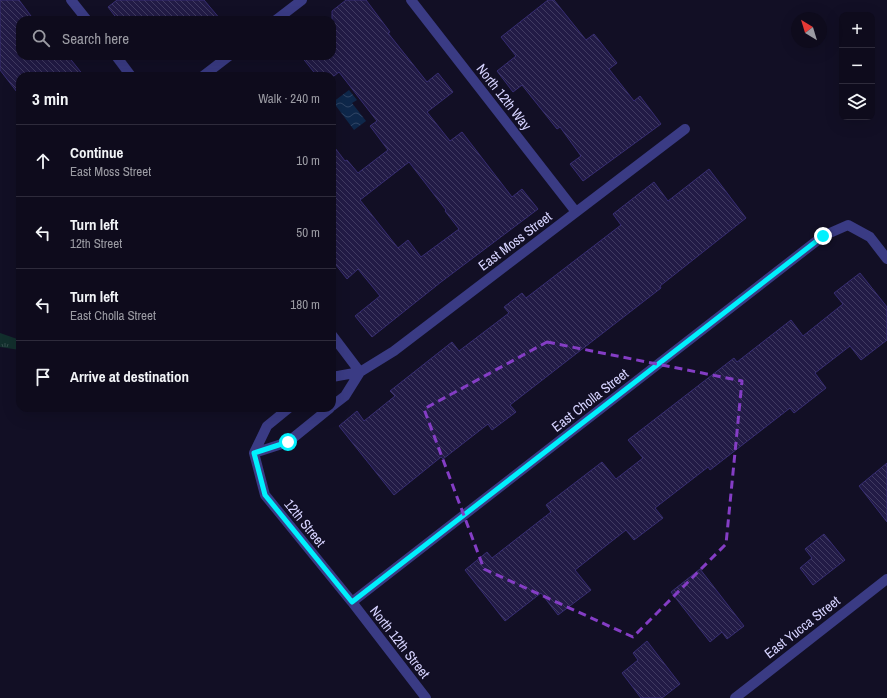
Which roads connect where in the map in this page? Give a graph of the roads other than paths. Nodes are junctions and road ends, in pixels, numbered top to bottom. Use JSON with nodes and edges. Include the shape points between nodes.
{"nodes":[{"id":1,"x":72,"y":0,"type":"edge"},
{"id":2,"x":302,"y":0,"type":"edge"},
{"id":3,"x":411,"y":0,"type":"edge"},
{"id":4,"x":84,"y":16,"type":"edge"},
{"id":5,"x":281,"y":16,"type":"edge"},
{"id":6,"x":119,"y":60,"type":"edge"},
{"id":7,"x":224,"y":60,"type":"edge"},
{"id":8,"x":128,"y":72,"type":"edge"},
{"id":9,"x":208,"y":72,"type":"edge"},
{"id":10,"x":685,"y":130,"type":"dead end"},
{"id":11,"x":576,"y":212,"type":"junction"},
{"id":12,"x":887,"y":259,"type":"edge"},
{"id":13,"x":336,"y":340,"type":"edge"},
{"id":14,"x":360,"y":372,"type":"junction"},
{"id":15,"x":336,"y":376,"type":"edge"},
{"id":16,"x":336,"y":403,"type":"edge"},
{"id":17,"x":284,"y":412,"type":"edge"},
{"id":18,"x":325,"y":412,"type":"edge"},
{"id":19,"x":254,"y":453,"type":"junction"},
{"id":20,"x":887,"y":579,"type":"edge"},
{"id":21,"x":352,"y":602,"type":"junction"},
{"id":22,"x":426,"y":698,"type":"edge"},
{"id":23,"x":735,"y":698,"type":"edge"}],
"edges":[{"from":1,"to":4,"type":"street"},
{"from":2,"to":5,"type":"street"},
{"from":3,"to":11,"type":"street","name":"North 12th Way"},
{"from":6,"to":8,"type":"street"},
{"from":7,"to":9,"type":"street"},
{"from":10,"to":11,"type":"street","name":"East Moss Street"},
{"from":11,"to":14,"type":"street","name":"East Moss Street","via":[[394,351]]},
{"from":12,"to":21,"type":"street","name":"East Cholla Street","via":[[870,237],[848,225],[823,236]]},
{"from":13,"to":14,"type":"street"},
{"from":14,"to":15,"type":"street","name":"East Moss Street"},
{"from":14,"to":16,"type":"street","name":"East Moss Street","via":[[345,396]]},
{"from":17,"to":19,"type":"street","via":[[267,426]]},
{"from":18,"to":19,"type":"street","name":"East Moss Street","via":[[288,442]]},
{"from":19,"to":21,"type":"street","name":"12th Street","via":[[265,495]]},
{"from":20,"to":23,"type":"street","name":"East Yucca Street"},
{"from":21,"to":22,"type":"street","name":"North 12th Street"}]}
